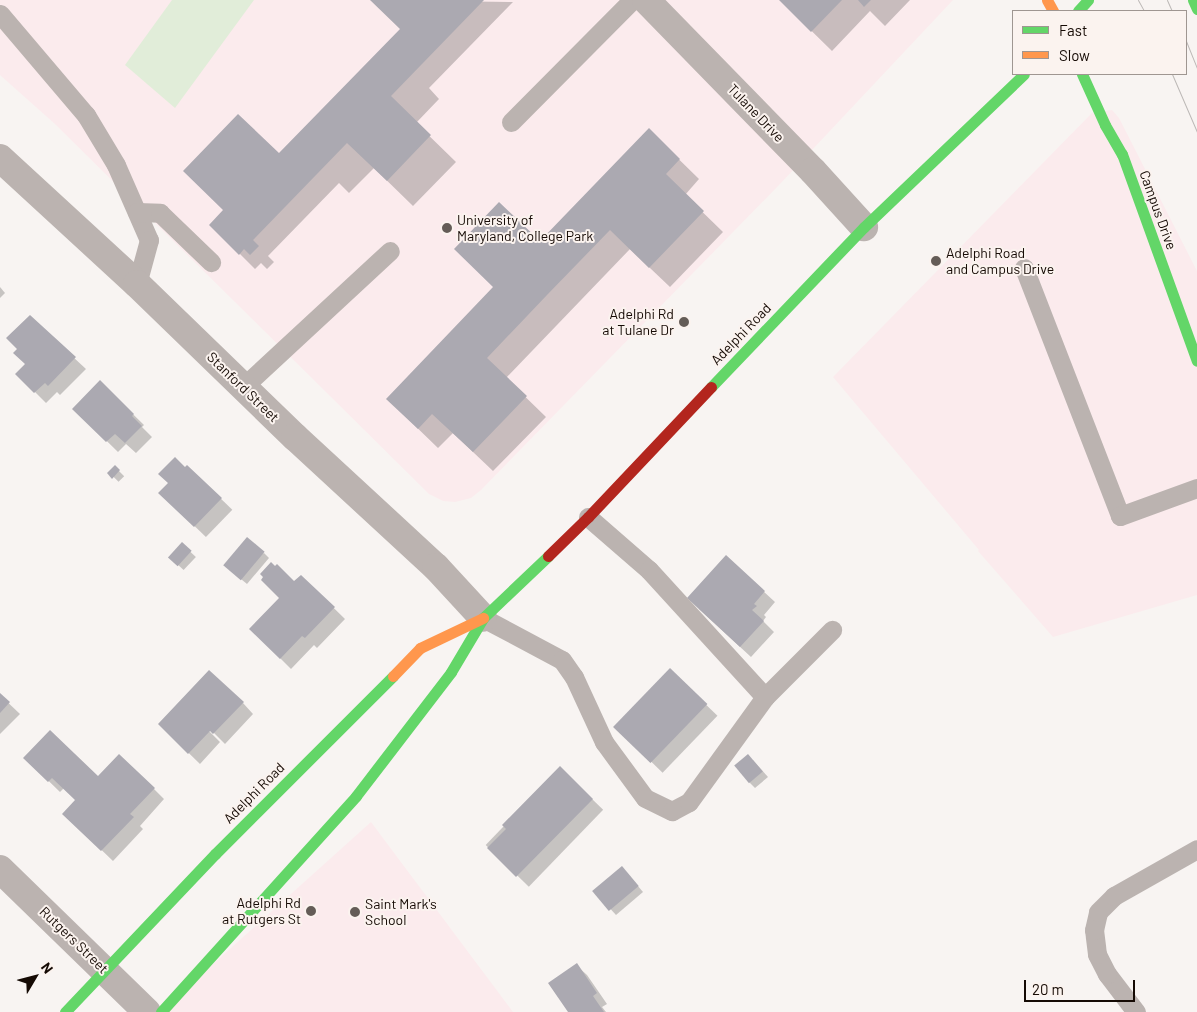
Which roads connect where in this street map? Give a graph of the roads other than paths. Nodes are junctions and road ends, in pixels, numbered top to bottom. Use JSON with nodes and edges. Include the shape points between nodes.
{"nodes":[{"id":1,"x":632,"y":0,"type":"edge"},
{"id":2,"x":646,"y":0,"type":"edge"},
{"id":3,"x":1088,"y":0,"type":"edge"},
{"id":4,"x":1193,"y":0,"type":"edge"},
{"id":5,"x":1079,"y":10,"type":"edge"},
{"id":6,"x":1197,"y":10,"type":"edge"},
{"id":7,"x":0,"y":14,"type":"edge"},
{"id":8,"x":1023,"y":75,"type":"edge"},
{"id":9,"x":1082,"y":75,"type":"edge"},
{"id":10,"x":511,"y":122,"type":"dead end"},
{"id":11,"x":0,"y":158,"type":"edge"},
{"id":12,"x":137,"y":212,"type":"junction"},
{"id":13,"x":864,"y":227,"type":"junction"},
{"id":14,"x":390,"y":251,"type":"dead end"},
{"id":15,"x":210,"y":262,"type":"dead end"},
{"id":16,"x":1024,"y":268,"type":"dead end"},
{"id":17,"x":137,"y":284,"type":"junction"},
{"id":18,"x":1197,"y":361,"type":"edge"},
{"id":19,"x":243,"y":388,"type":"junction"},
{"id":20,"x":1197,"y":488,"type":"edge"},
{"id":21,"x":588,"y":517,"type":"junction"},
{"id":22,"x":483,"y":618,"type":"junction"},
{"id":23,"x":832,"y":630,"type":"dead end"},
{"id":24,"x":764,"y":697,"type":"junction"},
{"id":25,"x":1197,"y":849,"type":"edge"},
{"id":26,"x":0,"y":869,"type":"edge"},
{"id":27,"x":105,"y":970,"type":"junction"},
{"id":28,"x":64,"y":1012,"type":"edge"},
{"id":29,"x":147,"y":1012,"type":"edge"},
{"id":30,"x":161,"y":1012,"type":"edge"},
{"id":31,"x":1136,"y":1012,"type":"edge"}],
"edges":[{"from":1,"to":10,"type":"lane"},
{"from":2,"to":13,"type":"street","name":"Tulane Drive"},
{"from":3,"to":5,"type":"main road"},
{"from":4,"to":6,"type":"main road"},
{"from":7,"to":12,"type":"lane","via":[[86,115],[116,165]]},
{"from":8,"to":13,"type":"main road","name":"Adelphi Road"},
{"from":9,"to":18,"type":"main road","name":"Campus Drive","via":[[1122,154]]},
{"from":11,"to":17,"type":"street","name":"Stanford Street"},
{"from":12,"to":15,"type":"lane","via":[[160,213]]},
{"from":12,"to":17,"type":"lane","via":[[149,240]]},
{"from":13,"to":21,"type":"main road","name":"Adelphi Road"},
{"from":14,"to":19,"type":"lane"},
{"from":16,"to":20,"type":"lane","via":[[1120,516]]},
{"from":17,"to":19,"type":"street","name":"Stanford Street"},
{"from":19,"to":22,"type":"street","name":"Stanford Street","via":[[436,567]]},
{"from":21,"to":22,"type":"main road","name":"Adelphi Road"},
{"from":21,"to":24,"type":"lane","via":[[649,570]]},
{"from":22,"to":24,"type":"lane","via":[[562,660],[604,742],[645,798],[672,811],[689,802]]},
{"from":22,"to":27,"type":"main road","name":"Adelphi Road","via":[[420,648],[214,854]]},
{"from":22,"to":30,"type":"main road","name":"Adelphi Road","via":[[451,672],[356,796]]},
{"from":23,"to":24,"type":"lane"},
{"from":25,"to":31,"type":"lane","via":[[1114,896],[1098,912],[1094,930],[1097,954],[1107,974]]},
{"from":26,"to":27,"type":"street","name":"Rutgers Street"},
{"from":27,"to":28,"type":"main road","name":"Adelphi Road"},
{"from":27,"to":29,"type":"street","name":"Rutgers Street"}]}
